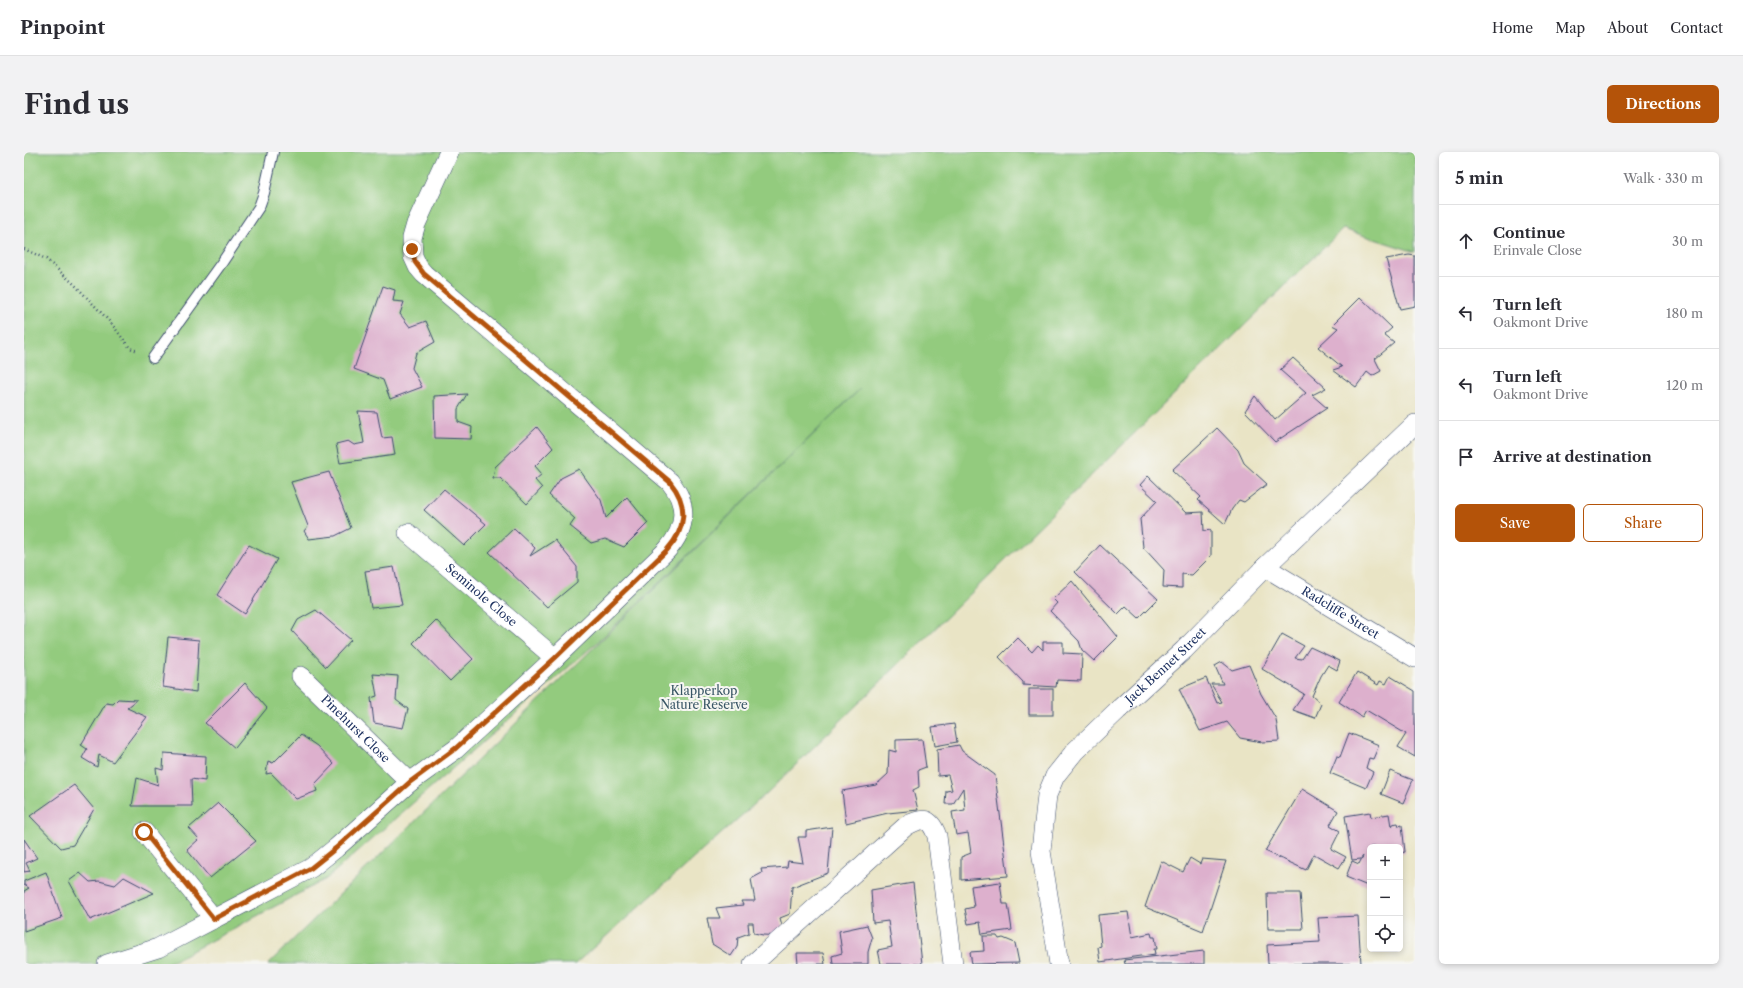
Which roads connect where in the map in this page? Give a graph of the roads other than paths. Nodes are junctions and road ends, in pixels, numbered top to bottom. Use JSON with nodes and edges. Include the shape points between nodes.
{"nodes":[{"id":1,"x":273,"y":152,"type":"edge"},
{"id":2,"x":449,"y":152,"type":"edge"},
{"id":3,"x":153,"y":358,"type":"road end"},
{"id":4,"x":1415,"y":424,"type":"edge"},
{"id":5,"x":408,"y":533,"type":"dead end"},
{"id":6,"x":1265,"y":567,"type":"junction"},
{"id":7,"x":555,"y":658,"type":"junction"},
{"id":8,"x":1415,"y":658,"type":"edge"},
{"id":9,"x":301,"y":676,"type":"dead end"},
{"id":10,"x":410,"y":782,"type":"junction"},
{"id":11,"x":144,"y":832,"type":"dead end"},
{"id":12,"x":214,"y":919,"type":"junction"},
{"id":13,"x":107,"y":964,"type":"edge"},
{"id":14,"x":753,"y":964,"type":"edge"},
{"id":15,"x":953,"y":964,"type":"edge"},
{"id":16,"x":1059,"y":964,"type":"edge"}],
"edges":[{"from":1,"to":3,"type":"lane","via":[[259,207]]},
{"from":2,"to":7,"type":"street","via":[[413,232],[412,249],[418,267],[670,482],[680,498],[682,526],[670,546]]},
{"from":4,"to":6,"type":"street","name":"Jack Bennet Street"},
{"from":5,"to":7,"type":"street","name":"Seminole Close"},
{"from":6,"to":8,"type":"street","name":"Radcliffe Street"},
{"from":6,"to":16,"type":"street","name":"Jack Bennet Street","via":[[1184,650],[1075,751],[1055,776],[1047,795],[1042,851]]},
{"from":7,"to":10,"type":"street","via":[[456,748]]},
{"from":9,"to":10,"type":"street","name":"Pinehurst Close"},
{"from":10,"to":12,"type":"street","via":[[311,868]]},
{"from":11,"to":12,"type":"street"},
{"from":12,"to":13,"type":"street","via":[[158,948]]},
{"from":14,"to":15,"type":"street","via":[[906,826],[921,819],[933,824],[937,836]]}]}
